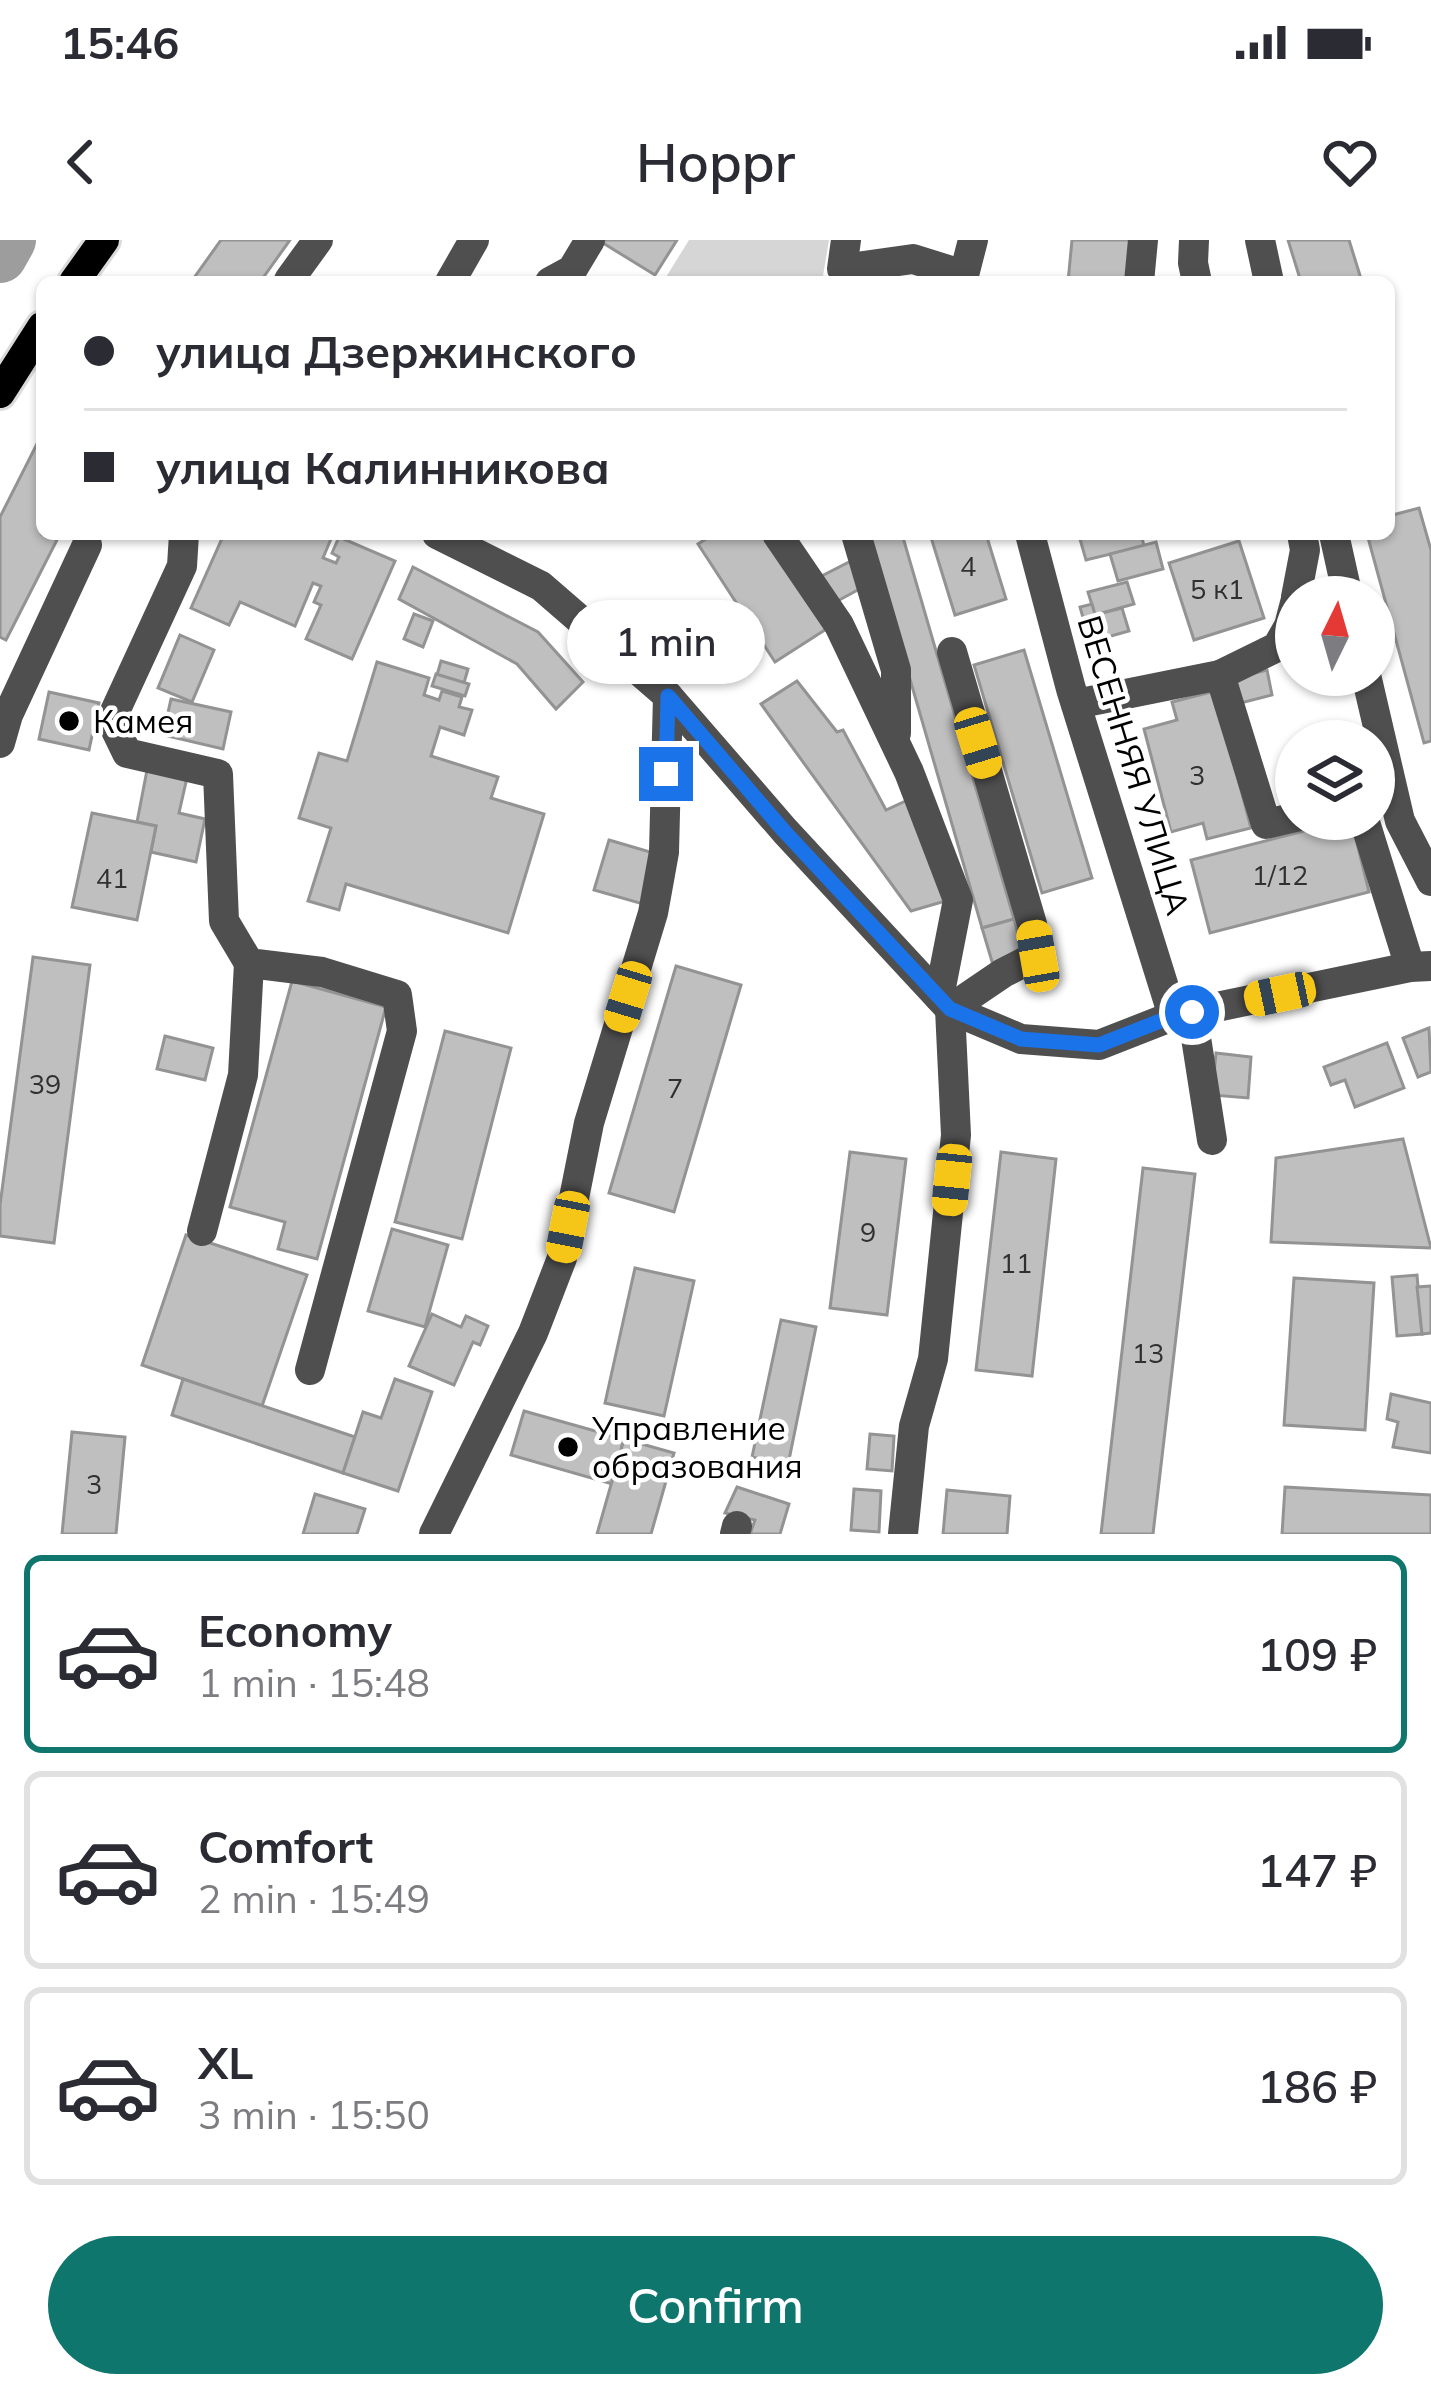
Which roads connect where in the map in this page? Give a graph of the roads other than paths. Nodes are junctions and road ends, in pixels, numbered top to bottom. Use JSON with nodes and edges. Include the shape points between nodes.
{"nodes":[{"id":1,"x":104,"y":240,"type":"edge"},
{"id":2,"x":318,"y":240,"type":"edge"},
{"id":3,"x":474,"y":240,"type":"edge"},
{"id":4,"x":590,"y":240,"type":"edge"},
{"id":5,"x":973,"y":240,"type":"edge"},
{"id":6,"x":1143,"y":240,"type":"edge"},
{"id":7,"x":1194,"y":240,"type":"edge"},
{"id":8,"x":1260,"y":240,"type":"edge"},
{"id":9,"x":842,"y":264,"type":"edge"},
{"id":10,"x":78,"y":276,"type":"edge"},
{"id":11,"x":292,"y":276,"type":"edge"},
{"id":12,"x":454,"y":276,"type":"edge"},
{"id":13,"x":570,"y":276,"type":"edge"},
{"id":14,"x":956,"y":276,"type":"edge"},
{"id":15,"x":965,"y":276,"type":"edge"},
{"id":16,"x":1140,"y":276,"type":"edge"},
{"id":17,"x":1195,"y":276,"type":"edge"},
{"id":18,"x":1268,"y":276,"type":"edge"},
{"id":19,"x":36,"y":336,"type":"edge"},
{"id":20,"x":0,"y":393,"type":"edge"},
{"id":21,"x":184,"y":540,"type":"edge"},
{"id":22,"x":449,"y":540,"type":"edge"},
{"id":23,"x":781,"y":540,"type":"edge"},
{"id":24,"x":858,"y":540,"type":"edge"},
{"id":25,"x":1032,"y":540,"type":"edge"},
{"id":26,"x":1303,"y":540,"type":"edge"},
{"id":27,"x":1335,"y":540,"type":"edge"},
{"id":28,"x":87,"y":545,"type":"dead end"},
{"id":29,"x":1300,"y":576,"type":"edge"},
{"id":30,"x":1343,"y":576,"type":"edge"},
{"id":31,"x":1275,"y":648,"type":"edge"},
{"id":32,"x":952,"y":652,"type":"dead end"},
{"id":33,"x":1220,"y":675,"type":"junction"},
{"id":34,"x":668,"y":696,"type":"junction"},
{"id":35,"x":1371,"y":696,"type":"edge"},
{"id":36,"x":1076,"y":704,"type":"junction"},
{"id":37,"x":0,"y":742,"type":"edge"},
{"id":38,"x":896,"y":745,"type":"junction"},
{"id":39,"x":1275,"y":822,"type":"edge"},
{"id":40,"x":1372,"y":840,"type":"edge"},
{"id":41,"x":1431,"y":881,"type":"edge"},
{"id":42,"x":248,"y":963,"type":"junction"},
{"id":43,"x":1421,"y":967,"type":"edge"},
{"id":44,"x":944,"y":1003,"type":"junction"},
{"id":45,"x":1183,"y":1014,"type":"junction"},
{"id":46,"x":1212,"y":1140,"type":"dead end"},
{"id":47,"x":202,"y":1231,"type":"dead end"},
{"id":48,"x":310,"y":1370,"type":"dead end"},
{"id":49,"x":434,"y":1534,"type":"edge"},
{"id":50,"x":903,"y":1534,"type":"edge"}],
"edges":[{"from":1,"to":10,"type":"main road"},
{"from":2,"to":11,"type":"street"},
{"from":3,"to":12,"type":"street"},
{"from":4,"to":13,"type":"street"},
{"from":5,"to":15,"type":"street"},
{"from":6,"to":16,"type":"street"},
{"from":7,"to":17,"type":"street"},
{"from":8,"to":18,"type":"street"},
{"from":9,"to":14,"type":"street","via":[[913,259]]},
{"from":19,"to":20,"type":"main road"},
{"from":21,"to":42,"type":"street","via":[[182,566],[111,720],[127,752],[218,774],[224,921]]},
{"from":22,"to":34,"type":"street","via":[[541,586]]},
{"from":23,"to":38,"type":"street","via":[[839,625]]},
{"from":24,"to":38,"type":"street","via":[[896,670]]},
{"from":25,"to":36,"type":"street","name":"ВЕСЕННЯЯ УЛИЦА"},
{"from":26,"to":29,"type":"street"},
{"from":27,"to":30,"type":"street"},
{"from":28,"to":37,"type":"street"},
{"from":31,"to":33,"type":"street"},
{"from":32,"to":44,"type":"street","via":[[1038,956]]},
{"from":33,"to":36,"type":"street"},
{"from":33,"to":39,"type":"street","via":[[1266,824]]},
{"from":34,"to":44,"type":"street"},
{"from":34,"to":49,"type":"street","via":[[664,852],[653,913],[589,1123],[562,1258]]},
{"from":35,"to":41,"type":"street","via":[[1400,821]]},
{"from":36,"to":45,"type":"street","name":"ВЕСЕННЯЯ УЛИЦА"},
{"from":38,"to":44,"type":"street","via":[[958,900]]},
{"from":40,"to":43,"type":"street"},
{"from":42,"to":47,"type":"street","via":[[242,1075]]},
{"from":42,"to":48,"type":"street","via":[[322,972],[398,995],[402,1030]]},
{"from":43,"to":45,"type":"street"},
{"from":44,"to":45,"type":"street","via":[[1021,1039],[1099,1045]]},
{"from":44,"to":50,"type":"street","via":[[956,1135],[933,1359],[914,1426]]},
{"from":45,"to":46,"type":"street","name":"ВЕСЕННЯЯ УЛИЦА"}]}
